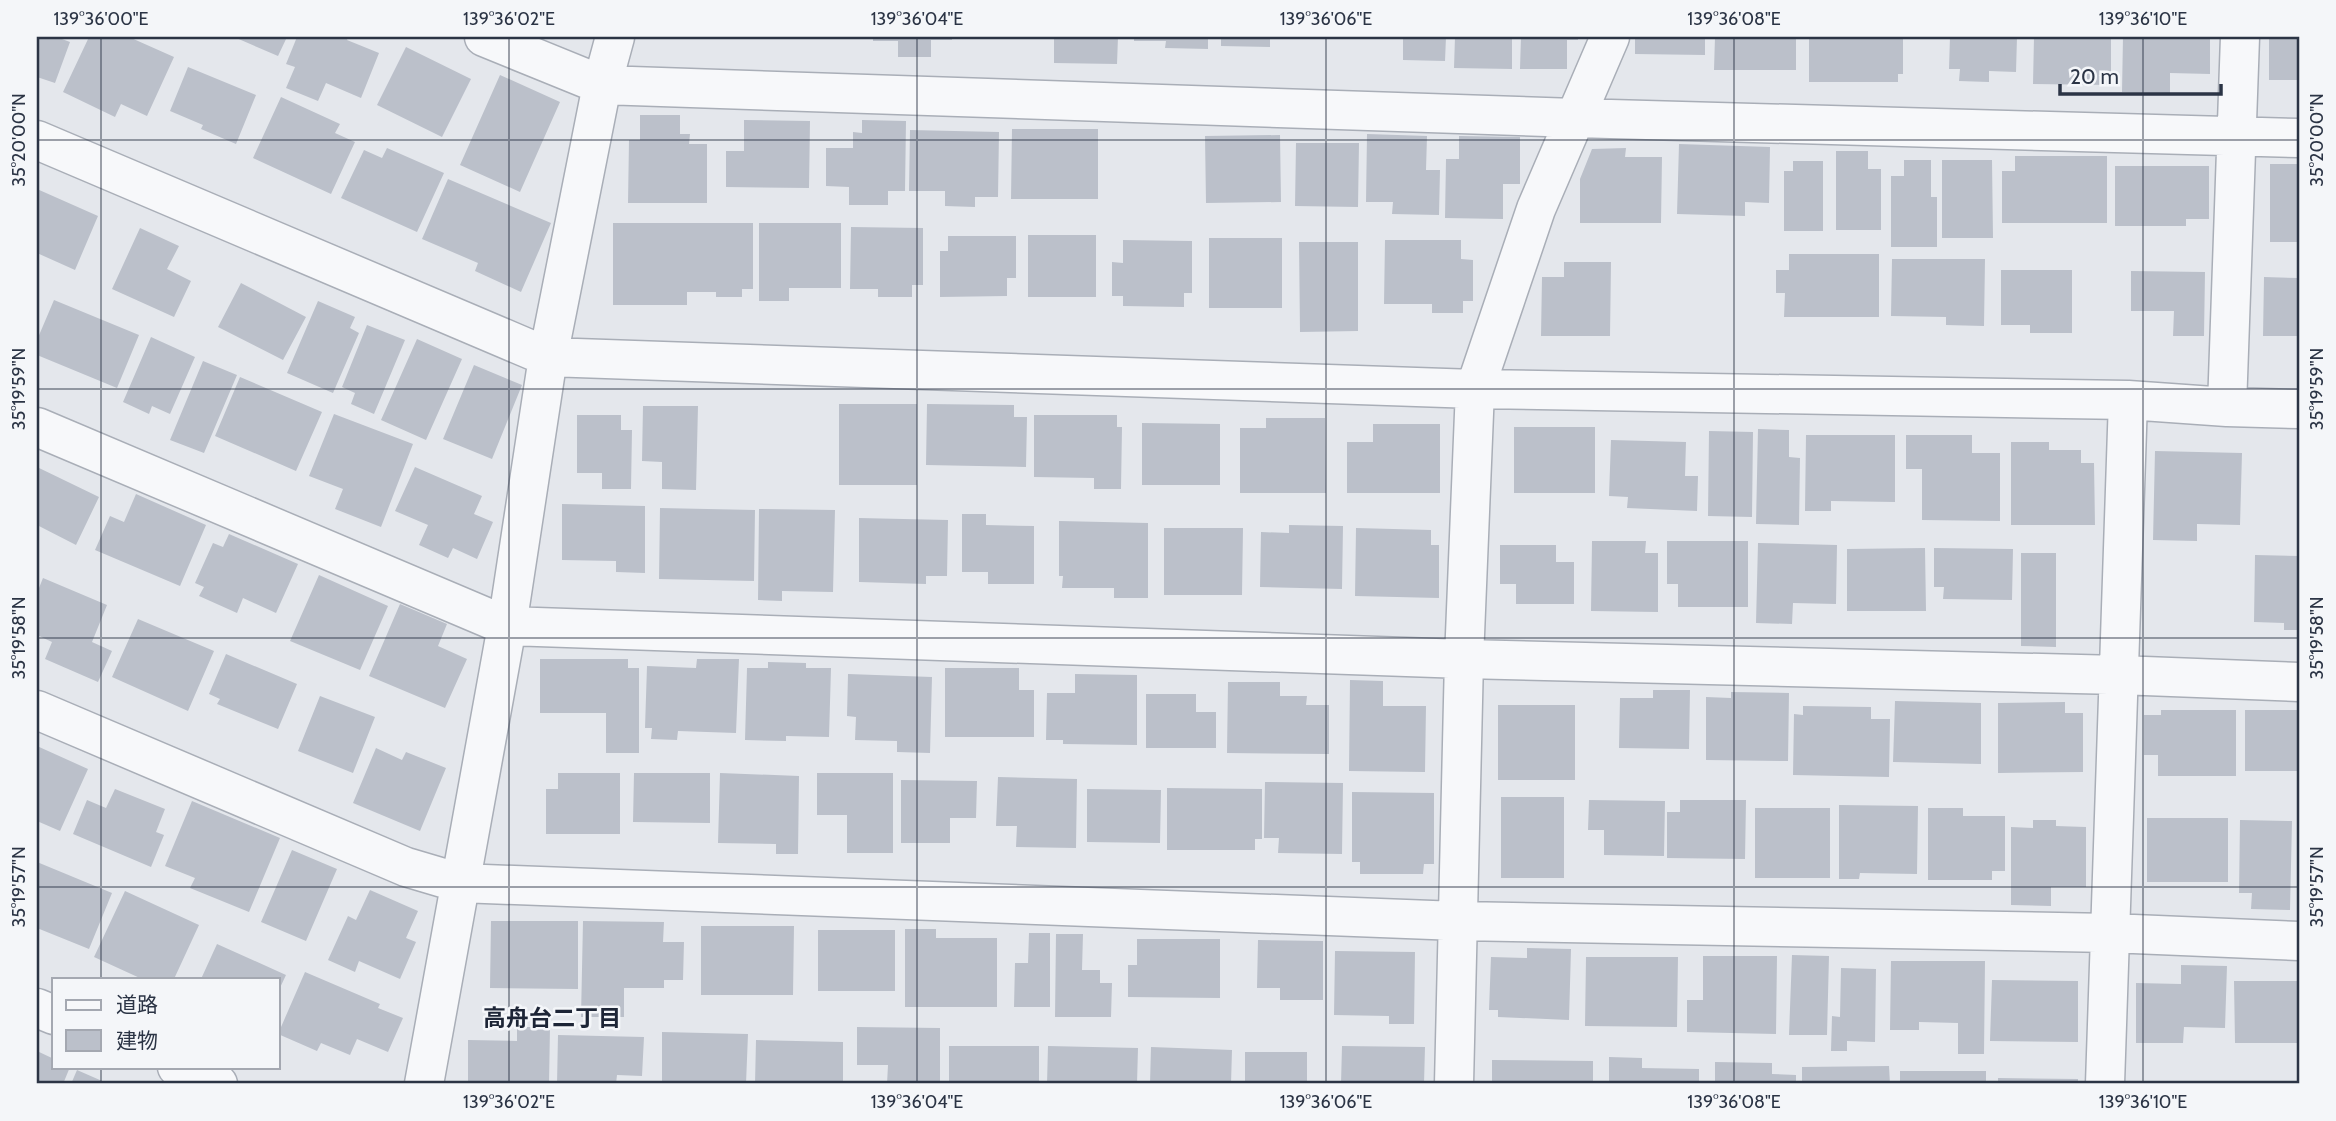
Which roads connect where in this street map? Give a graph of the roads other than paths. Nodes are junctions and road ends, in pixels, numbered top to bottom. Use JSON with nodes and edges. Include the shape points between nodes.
{"nodes":[{"id":1,"x":484,"y":37,"type":"edge"},
{"id":2,"x":615,"y":37,"type":"edge"},
{"id":3,"x":1610,"y":37,"type":"edge"},
{"id":4,"x":2240,"y":37,"type":"edge"},
{"id":5,"x":602,"y":85,"type":"junction"},
{"id":6,"x":1576,"y":118,"type":"junction"},
{"id":7,"x":2237,"y":135,"type":"junction"},
{"id":8,"x":2299,"y":138,"type":"edge"},
{"id":9,"x":37,"y":140,"type":"edge"},
{"id":10,"x":548,"y":357,"type":"junction"},
{"id":11,"x":1475,"y":388,"type":"junction"},
{"id":12,"x":2128,"y":400,"type":"junction"},
{"id":13,"x":2227,"y":407,"type":"junction"},
{"id":14,"x":2299,"y":409,"type":"edge"},
{"id":15,"x":37,"y":427,"type":"edge"},
{"id":16,"x":507,"y":626,"type":"junction"},
{"id":17,"x":1464,"y":659,"type":"junction"},
{"id":18,"x":2119,"y":675,"type":"junction"},
{"id":19,"x":2299,"y":682,"type":"edge"},
{"id":20,"x":37,"y":710,"type":"edge"},
{"id":21,"x":460,"y":883,"type":"junction"},
{"id":22,"x":1458,"y":920,"type":"junction"},
{"id":23,"x":2110,"y":933,"type":"junction"},
{"id":24,"x":2299,"y":942,"type":"edge"},
{"id":25,"x":179,"y":1068,"type":"edge"},
{"id":26,"x":218,"y":1084,"type":"edge"},
{"id":27,"x":424,"y":1084,"type":"edge"},
{"id":28,"x":1454,"y":1084,"type":"edge"},
{"id":29,"x":2105,"y":1084,"type":"edge"}],
"edges":[{"from":1,"to":5,"type":"street"},
{"from":2,"to":5,"type":"street"},
{"from":3,"to":6,"type":"street"},
{"from":4,"to":7,"type":"street"},
{"from":5,"to":6,"type":"street"},
{"from":5,"to":10,"type":"street"},
{"from":6,"to":7,"type":"street"},
{"from":6,"to":11,"type":"street","via":[[1536,209]]},
{"from":7,"to":8,"type":"street"},
{"from":7,"to":13,"type":"street"},
{"from":9,"to":10,"type":"street"},
{"from":10,"to":11,"type":"street"},
{"from":10,"to":16,"type":"street"},
{"from":11,"to":12,"type":"street"},
{"from":11,"to":17,"type":"street"},
{"from":12,"to":13,"type":"street"},
{"from":12,"to":18,"type":"street"},
{"from":13,"to":14,"type":"street"},
{"from":15,"to":16,"type":"street"},
{"from":16,"to":17,"type":"street"},
{"from":16,"to":21,"type":"street"},
{"from":17,"to":18,"type":"street"},
{"from":17,"to":22,"type":"street"},
{"from":18,"to":19,"type":"street"},
{"from":18,"to":23,"type":"street"},
{"from":20,"to":21,"type":"street","via":[[406,867]]},
{"from":21,"to":22,"type":"street"},
{"from":21,"to":27,"type":"street"},
{"from":22,"to":23,"type":"street"},
{"from":22,"to":28,"type":"street"},
{"from":23,"to":24,"type":"street"},
{"from":23,"to":29,"type":"street"},
{"from":25,"to":26,"type":"street"}]}
